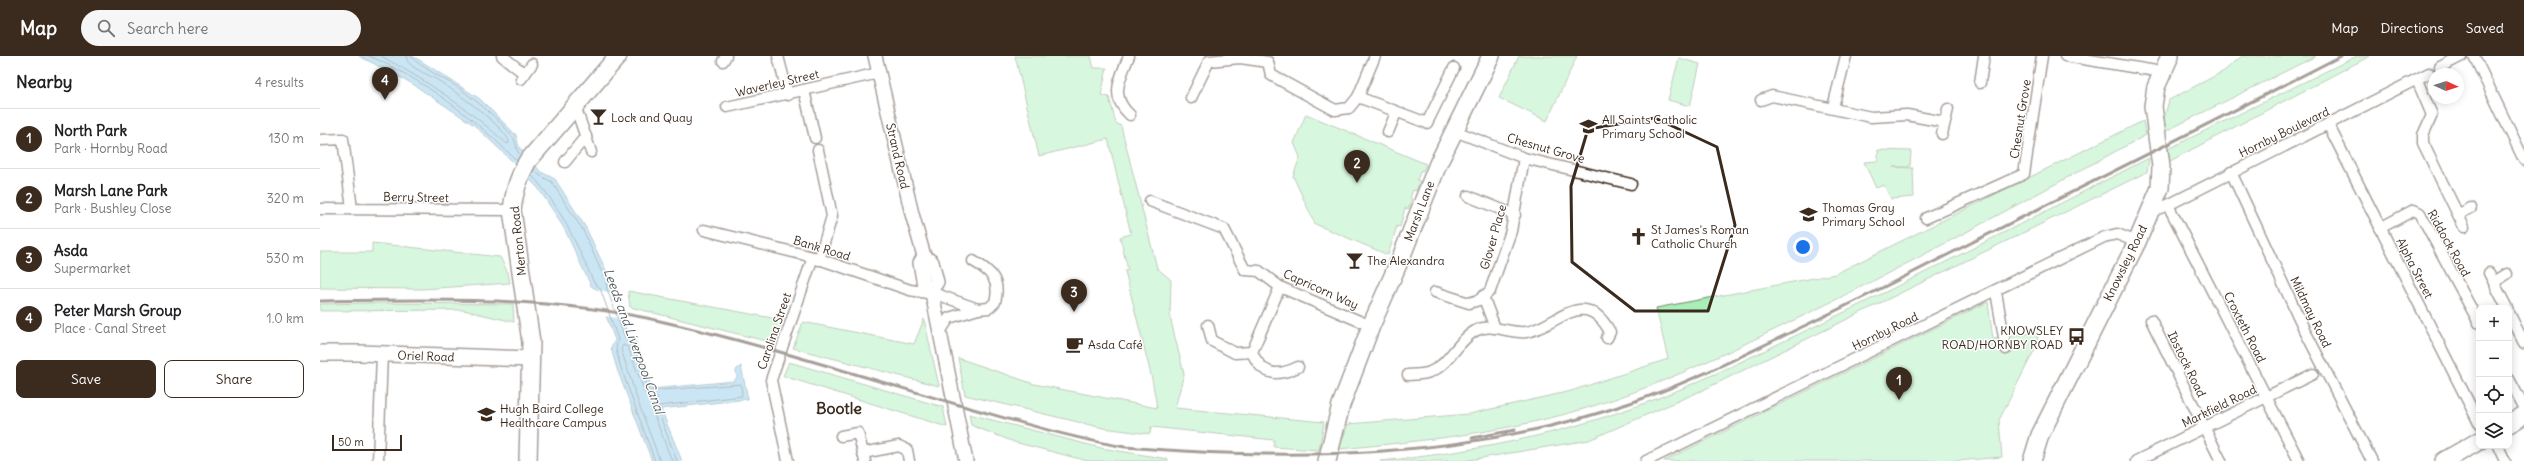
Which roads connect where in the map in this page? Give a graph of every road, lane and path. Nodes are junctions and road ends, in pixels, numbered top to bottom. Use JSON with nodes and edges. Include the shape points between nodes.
{"nodes":[{"id":1,"x":502,"y":56,"type":"edge"},
{"id":2,"x":618,"y":56,"type":"edge"},
{"id":3,"x":778,"y":56,"type":"edge"},
{"id":4,"x":874,"y":56,"type":"edge"},
{"id":5,"x":1129,"y":56,"type":"edge"},
{"id":6,"x":1375,"y":56,"type":"edge"},
{"id":7,"x":1491,"y":56,"type":"edge"},
{"id":8,"x":1846,"y":56,"type":"edge"},
{"id":9,"x":1984,"y":56,"type":"edge"},
{"id":10,"x":2042,"y":56,"type":"edge"},
{"id":11,"x":2065,"y":56,"type":"edge"},
{"id":12,"x":2170,"y":56,"type":"edge"},
{"id":13,"x":2462,"y":56,"type":"edge"},
{"id":14,"x":2474,"y":56,"type":"edge"},
{"id":15,"x":1268,"y":59,"type":"edge"},
{"id":16,"x":532,"y":64,"type":"dead end"},
{"id":17,"x":2440,"y":67,"type":"dead end"},
{"id":18,"x":1454,"y":68,"type":"dead end"},
{"id":19,"x":2162,"y":72,"type":"junction"},
{"id":20,"x":879,"y":73,"type":"junction"},
{"id":21,"x":2428,"y":74,"type":"edge"},
{"id":22,"x":2417,"y":80,"type":"junction"},
{"id":23,"x":1980,"y":83,"type":"dead end"},
{"id":24,"x":804,"y":90,"type":"junction"},
{"id":25,"x":788,"y":95,"type":"junction"},
{"id":26,"x":1358,"y":97,"type":"junction"},
{"id":27,"x":1191,"y":98,"type":"dead end"},
{"id":28,"x":1761,"y":100,"type":"dead end"},
{"id":29,"x":728,"y":107,"type":"dead end"},
{"id":30,"x":1832,"y":107,"type":"junction"},
{"id":31,"x":1948,"y":109,"type":"dead end"},
{"id":32,"x":571,"y":111,"type":"junction"},
{"id":33,"x":1396,"y":112,"type":"junction"},
{"id":34,"x":1130,"y":115,"type":"dead end"},
{"id":35,"x":1944,"y":122,"type":"junction"},
{"id":36,"x":2328,"y":124,"type":"junction"},
{"id":37,"x":1456,"y":131,"type":"junction"},
{"id":38,"x":1388,"y":132,"type":"dead end"},
{"id":39,"x":1942,"y":134,"type":"dead end"},
{"id":40,"x":586,"y":136,"type":"junction"},
{"id":41,"x":814,"y":138,"type":"dead end"},
{"id":42,"x":320,"y":140,"type":"edge"},
{"id":43,"x":818,"y":150,"type":"dead end"},
{"id":44,"x":591,"y":152,"type":"dead end"},
{"id":45,"x":1524,"y":158,"type":"junction"},
{"id":46,"x":2524,"y":160,"type":"edge"},
{"id":47,"x":565,"y":162,"type":"dead end"},
{"id":48,"x":2231,"y":172,"type":"junction"},
{"id":49,"x":1632,"y":184,"type":"dead end"},
{"id":50,"x":1468,"y":196,"type":"dead end"},
{"id":51,"x":1150,"y":201,"type":"dead end"},
{"id":52,"x":513,"y":202,"type":"junction"},
{"id":53,"x":2168,"y":205,"type":"junction"},
{"id":54,"x":2471,"y":208,"type":"dead end"},
{"id":55,"x":320,"y":209,"type":"edge"},
{"id":56,"x":352,"y":209,"type":"junction"},
{"id":57,"x":2150,"y":212,"type":"junction"},
{"id":58,"x":2459,"y":214,"type":"junction"},
{"id":59,"x":1514,"y":215,"type":"junction"},
{"id":60,"x":1926,"y":218,"type":"dead end"},
{"id":61,"x":2464,"y":226,"type":"dead end"},
{"id":62,"x":2380,"y":228,"type":"junction"},
{"id":63,"x":704,"y":230,"type":"dead end"},
{"id":64,"x":2137,"y":242,"type":"junction"},
{"id":65,"x":816,"y":258,"type":"junction"},
{"id":66,"x":973,"y":261,"type":"dead end"},
{"id":67,"x":2489,"y":273,"type":"dead end"},
{"id":68,"x":2507,"y":274,"type":"dead end"},
{"id":69,"x":2494,"y":282,"type":"junction"},
{"id":70,"x":1280,"y":287,"type":"junction"},
{"id":71,"x":932,"y":292,"type":"junction"},
{"id":72,"x":1435,"y":292,"type":"dead end"},
{"id":73,"x":1996,"y":292,"type":"junction"},
{"id":74,"x":1483,"y":296,"type":"junction"},
{"id":75,"x":2506,"y":305,"type":"edge"},
{"id":76,"x":978,"y":309,"type":"junction"},
{"id":77,"x":2476,"y":317,"type":"edge"},
{"id":78,"x":2512,"y":319,"type":"edge"},
{"id":79,"x":2151,"y":320,"type":"dead end"},
{"id":80,"x":1208,"y":326,"type":"dead end"},
{"id":81,"x":1371,"y":326,"type":"junction"},
{"id":82,"x":1495,"y":328,"type":"junction"},
{"id":83,"x":940,"y":332,"type":"junction"},
{"id":84,"x":1607,"y":338,"type":"dead end"},
{"id":85,"x":2524,"y":343,"type":"edge"},
{"id":86,"x":2006,"y":349,"type":"dead end"},
{"id":87,"x":1252,"y":352,"type":"junction"},
{"id":88,"x":320,"y":353,"type":"edge"},
{"id":89,"x":382,"y":354,"type":"junction"},
{"id":90,"x":531,"y":359,"type":"junction"},
{"id":91,"x":1298,"y":368,"type":"dead end"},
{"id":92,"x":2313,"y":374,"type":"dead end"},
{"id":93,"x":1408,"y":375,"type":"dead end"},
{"id":94,"x":2512,"y":385,"type":"edge"},
{"id":95,"x":2266,"y":398,"type":"junction"},
{"id":96,"x":2524,"y":407,"type":"edge"},
{"id":97,"x":2524,"y":415,"type":"edge"},
{"id":98,"x":2476,"y":417,"type":"edge"},
{"id":99,"x":2512,"y":422,"type":"edge"},
{"id":100,"x":2204,"y":428,"type":"junction"},
{"id":101,"x":841,"y":436,"type":"dead end"},
{"id":102,"x":2476,"y":443,"type":"edge"},
{"id":103,"x":2500,"y":449,"type":"edge"},
{"id":104,"x":864,"y":457,"type":"edge"},
{"id":105,"x":966,"y":459,"type":"edge"},
{"id":106,"x":378,"y":461,"type":"edge"},
{"id":107,"x":528,"y":461,"type":"edge"},
{"id":108,"x":788,"y":461,"type":"edge"},
{"id":109,"x":909,"y":461,"type":"edge"},
{"id":110,"x":1327,"y":461,"type":"edge"},
{"id":111,"x":1646,"y":461,"type":"edge"},
{"id":112,"x":2032,"y":461,"type":"edge"},
{"id":113,"x":2137,"y":461,"type":"edge"},
{"id":114,"x":2221,"y":461,"type":"edge"},
{"id":115,"x":2298,"y":461,"type":"edge"},
{"id":116,"x":2372,"y":461,"type":"edge"},
{"id":117,"x":2444,"y":461,"type":"edge"},
{"id":118,"x":2506,"y":461,"type":"edge"}],
"edges":[{"from":1,"to":16,"type":"street","via":[[523,77]]},
{"from":2,"to":32,"type":"main road","name":"Merton Road"},
{"from":3,"to":25,"type":"street"},
{"from":4,"to":20,"type":"street","name":"Strand Road"},
{"from":5,"to":34,"type":"street","via":[[1117,95],[1122,108]]},
{"from":6,"to":26,"type":"street"},
{"from":7,"to":37,"type":"main road","name":"Marsh Lane"},
{"from":8,"to":30,"type":"street"},
{"from":9,"to":23,"type":"street"},
{"from":10,"to":60,"type":"street","name":"Chesnut Grove","via":[[2024,174]]},
{"from":11,"to":19,"type":"street"},
{"from":12,"to":19,"type":"main road","name":"Knowsley Road"},
{"from":13,"to":17,"type":"street"},
{"from":14,"to":46,"type":"street"},
{"from":15,"to":26,"type":"street","via":[[1272,75],[1335,110],[1349,108]]},
{"from":15,"to":27,"type":"street","via":[[1209,61]]},
{"from":18,"to":33,"type":"street","via":[[1427,123]]},
{"from":19,"to":57,"type":"main road","name":"Knowsley Road","via":[[2153,106],[2162,173],[2160,188]]},
{"from":20,"to":24,"type":"street","name":"Waverley Street"},
{"from":20,"to":71,"type":"street","name":"Strand Road","via":[[924,256],[932,262],[937,282]]},
{"from":21,"to":22,"type":"street","name":"Hornby Boulevard"},
{"from":22,"to":36,"type":"street","name":"Hornby Boulevard"},
{"from":22,"to":58,"type":"street","via":[[2432,115],[2423,135],[2423,142]]},
{"from":24,"to":25,"type":"street","name":"Waverley Street"},
{"from":24,"to":41,"type":"street"},
{"from":25,"to":29,"type":"street","name":"Waverley Street"},
{"from":26,"to":33,"type":"street"},
{"from":28,"to":30,"type":"street","via":[[1772,96]]},
{"from":30,"to":35,"type":"street","via":[[1871,117],[1907,115]]},
{"from":31,"to":35,"type":"street"},
{"from":32,"to":40,"type":"street"},
{"from":32,"to":52,"type":"main road","name":"Merton Road","via":[[527,162],[519,176]]},
{"from":33,"to":38,"type":"street"},
{"from":35,"to":39,"type":"street"},
{"from":36,"to":48,"type":"street","name":"Hornby Boulevard"},
{"from":36,"to":62,"type":"street","name":"Alpha Street"},
{"from":37,"to":45,"type":"street","name":"Chesnut Grove"},
{"from":37,"to":81,"type":"main road","name":"Marsh Lane","via":[[1438,164]]},
{"from":40,"to":44,"type":"street"},
{"from":40,"to":47,"type":"street"},
{"from":42,"to":56,"type":"street","via":[[343,140]]},
{"from":43,"to":65,"type":"street","name":"Carolina Street","via":[[832,216]]},
{"from":45,"to":49,"type":"street","name":"Chesnut Grove"},
{"from":45,"to":59,"type":"street","name":"Glover Place"},
{"from":48,"to":53,"type":"street","name":"Hornby Boulevard"},
{"from":48,"to":116,"type":"street","name":"Mildmay Road","via":[[2305,331]]},
{"from":50,"to":59,"type":"street"},
{"from":51,"to":70,"type":"street","name":"Capricorn Way","via":[[1224,229],[1245,270],[1259,271]]},
{"from":52,"to":56,"type":"street","name":"Berry Street","via":[[428,211]]},
{"from":52,"to":90,"type":"main road","name":"Merton Road","via":[[530,328]]},
{"from":53,"to":57,"type":"street","name":"Hornby Boulevard"},
{"from":53,"to":95,"type":"street","name":"Croxteth Road"},
{"from":54,"to":58,"type":"street"},
{"from":55,"to":56,"type":"street","name":"Berry Street"},
{"from":57,"to":64,"type":"main road","name":"Knowsley Road"},
{"from":58,"to":61,"type":"street"},
{"from":59,"to":74,"type":"street","name":"Glover Place","via":[[1490,291]]},
{"from":62,"to":77,"type":"street","name":"Riddock Road","via":[[2414,210],[2420,213]]},
{"from":62,"to":98,"type":"street","name":"Alpha Street"},
{"from":63,"to":65,"type":"street","name":"Bank Road"},
{"from":64,"to":73,"type":"street","name":"Hornby Road","via":[[2117,234],[2104,237]]},
{"from":64,"to":112,"type":"main road","name":"Knowsley Road","via":[[2040,435]]},
{"from":65,"to":71,"type":"street","name":"Bank Road","via":[[910,290]]},
{"from":65,"to":108,"type":"street","name":"Carolina Street","via":[[771,380]]},
{"from":66,"to":76,"type":"street","via":[[987,269],[997,284],[995,302],[989,308]]},
{"from":67,"to":69,"type":"street"},
{"from":68,"to":69,"type":"street"},
{"from":69,"to":75,"type":"street"},
{"from":70,"to":81,"type":"street","name":"Capricorn Way"},
{"from":70,"to":87,"type":"street"},
{"from":71,"to":76,"type":"street","name":"Bank Road"},
{"from":71,"to":83,"type":"street","name":"Strand Road"},
{"from":72,"to":74,"type":"street","via":[[1469,303]]},
{"from":73,"to":86,"type":"street"},
{"from":73,"to":111,"type":"street","name":"Hornby Road"},
{"from":74,"to":82,"type":"street"},
{"from":76,"to":83,"type":"street","via":[[949,318]]},
{"from":78,"to":85,"type":"street"},
{"from":79,"to":100,"type":"street","name":"Ibstock Road"},
{"from":80,"to":87,"type":"street","via":[[1212,341],[1235,353]]},
{"from":81,"to":110,"type":"main road","name":"Marsh Lane","via":[[1341,405]]},
{"from":82,"to":84,"type":"street","via":[[1526,332],[1567,312],[1579,310],[1594,314],[1604,322],[1610,332]]},
{"from":82,"to":93,"type":"street","via":[[1475,331],[1441,366],[1429,372]]},
{"from":83,"to":105,"type":"street","name":"Strand Road"},
{"from":87,"to":91,"type":"street","via":[[1256,362],[1269,372],[1282,375]]},
{"from":88,"to":89,"type":"main road","name":"Oriel Road"},
{"from":89,"to":90,"type":"main road","name":"Oriel Road"},
{"from":89,"to":106,"type":"street"},
{"from":90,"to":107,"type":"main road","name":"Merton Road"},
{"from":92,"to":95,"type":"street","name":"Markfield Road"},
{"from":94,"to":96,"type":"street"},
{"from":95,"to":100,"type":"street","name":"Markfield Road"},
{"from":95,"to":115,"type":"street","name":"Croxteth Road"},
{"from":97,"to":99,"type":"main road"},
{"from":100,"to":113,"type":"street","name":"Markfield Road"},
{"from":100,"to":114,"type":"street","name":"Ibstock Road"},
{"from":101,"to":104,"type":"street","via":[[858,433]]},
{"from":102,"to":117,"type":"main road"},
{"from":103,"to":118,"type":"street"},
{"from":104,"to":109,"type":"street","via":[[898,446],[907,450]]}]}
